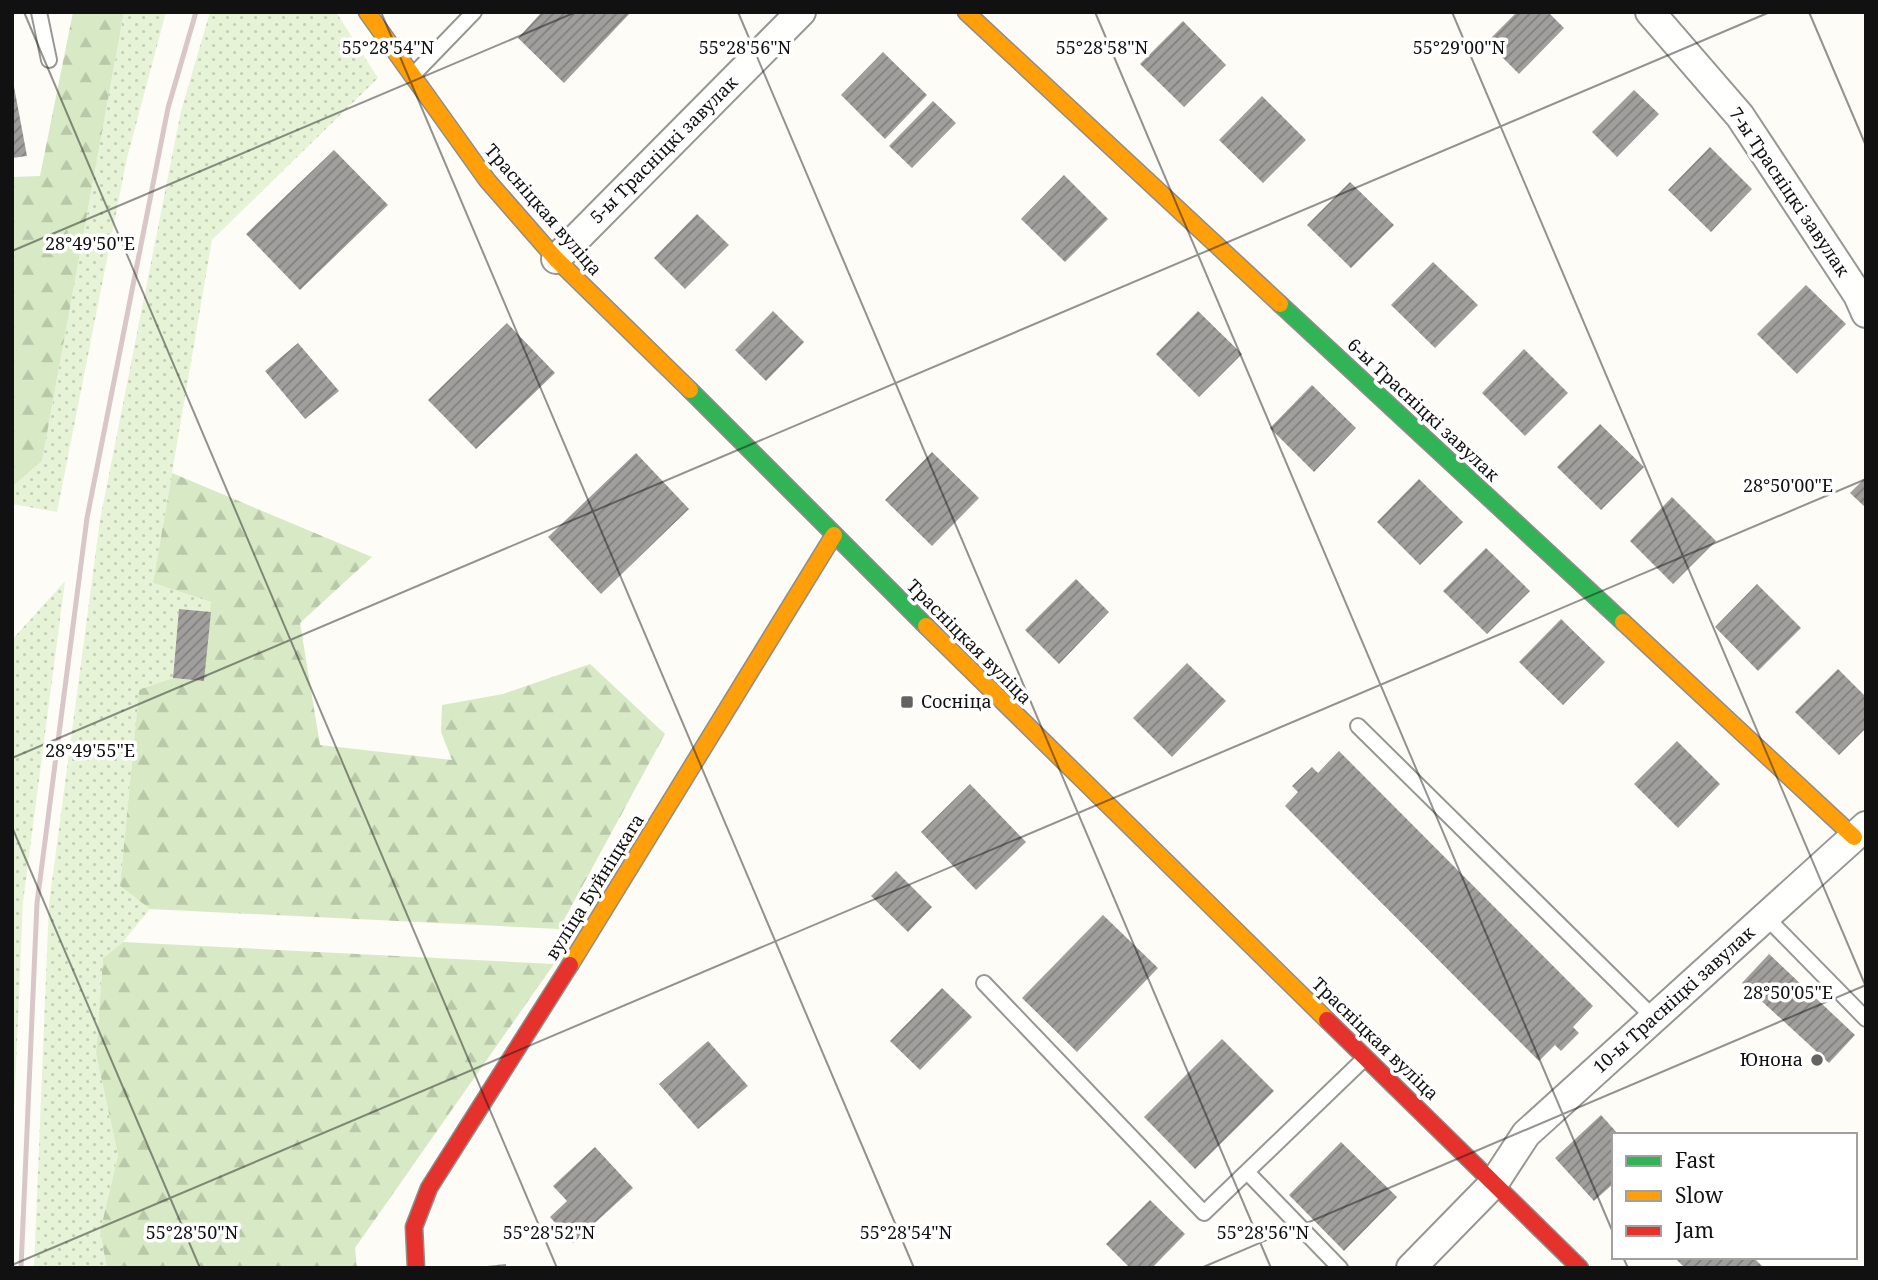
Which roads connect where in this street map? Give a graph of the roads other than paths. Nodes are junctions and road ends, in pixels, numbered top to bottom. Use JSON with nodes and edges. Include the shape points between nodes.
{"nodes":[{"id":1,"x":39,"y":12,"type":"edge"},
{"id":2,"x":367,"y":12,"type":"edge"},
{"id":3,"x":474,"y":12,"type":"edge"},
{"id":4,"x":801,"y":12,"type":"edge"},
{"id":5,"x":966,"y":12,"type":"edge"},
{"id":6,"x":1650,"y":12,"type":"edge"},
{"id":7,"x":48,"y":60,"type":"dead end"},
{"id":8,"x":412,"y":76,"type":"junction"},
{"id":9,"x":556,"y":259,"type":"junction"},
{"id":10,"x":1866,"y":313,"type":"edge"},
{"id":11,"x":834,"y":535,"type":"junction"},
{"id":12,"x":1358,"y":726,"type":"dead end"},
{"id":13,"x":1860,"y":831,"type":"edge"},
{"id":14,"x":1765,"y":916,"type":"junction"},
{"id":15,"x":984,"y":983,"type":"dead end"},
{"id":16,"x":1655,"y":1019,"type":"junction"},
{"id":17,"x":1866,"y":1019,"type":"edge"},
{"id":18,"x":1366,"y":1057,"type":"junction"},
{"id":19,"x":1247,"y":1172,"type":"junction"},
{"id":20,"x":1494,"y":1183,"type":"junction"},
{"id":21,"x":416,"y":1268,"type":"edge"},
{"id":22,"x":1340,"y":1268,"type":"edge"},
{"id":23,"x":1411,"y":1268,"type":"edge"},
{"id":24,"x":1580,"y":1268,"type":"edge"}],
"edges":[{"from":1,"to":7,"type":"lane"},
{"from":2,"to":8,"type":"street","name":"Трасніцкая вуліца"},
{"from":3,"to":8,"type":"lane"},
{"from":4,"to":9,"type":"street","name":"5-ы Трасніцкі завулак"},
{"from":5,"to":13,"type":"street","name":"6-ы Трасніцкі завулак"},
{"from":6,"to":10,"type":"street","name":"7-ы Трасніцкі завулак","via":[[1740,116]]},
{"from":8,"to":9,"type":"street","name":"Трасніцкая вуліца","via":[[487,180]]},
{"from":9,"to":11,"type":"street","name":"Трасніцкая вуліца"},
{"from":11,"to":18,"type":"street","name":"Трасніцкая вуліца"},
{"from":11,"to":21,"type":"street","name":"вуліца Буйніцкага","via":[[429,1188],[414,1227]]},
{"from":12,"to":16,"type":"lane"},
{"from":13,"to":14,"type":"street","name":"10-ы Трасніцкі завулак"},
{"from":14,"to":16,"type":"street","name":"10-ы Трасніцкі завулак"},
{"from":14,"to":17,"type":"lane"},
{"from":15,"to":19,"type":"lane","via":[[1204,1213]]},
{"from":16,"to":20,"type":"street","name":"10-ы Трасніцкі завулак","via":[[1526,1134]]},
{"from":18,"to":19,"type":"lane"},
{"from":18,"to":20,"type":"street","name":"Трасніцкая вуліца"},
{"from":19,"to":22,"type":"lane"},
{"from":20,"to":23,"type":"street","name":"10-ы Трасніцкі завулак"},
{"from":20,"to":24,"type":"street","name":"Трасніцкая вуліца"}]}
